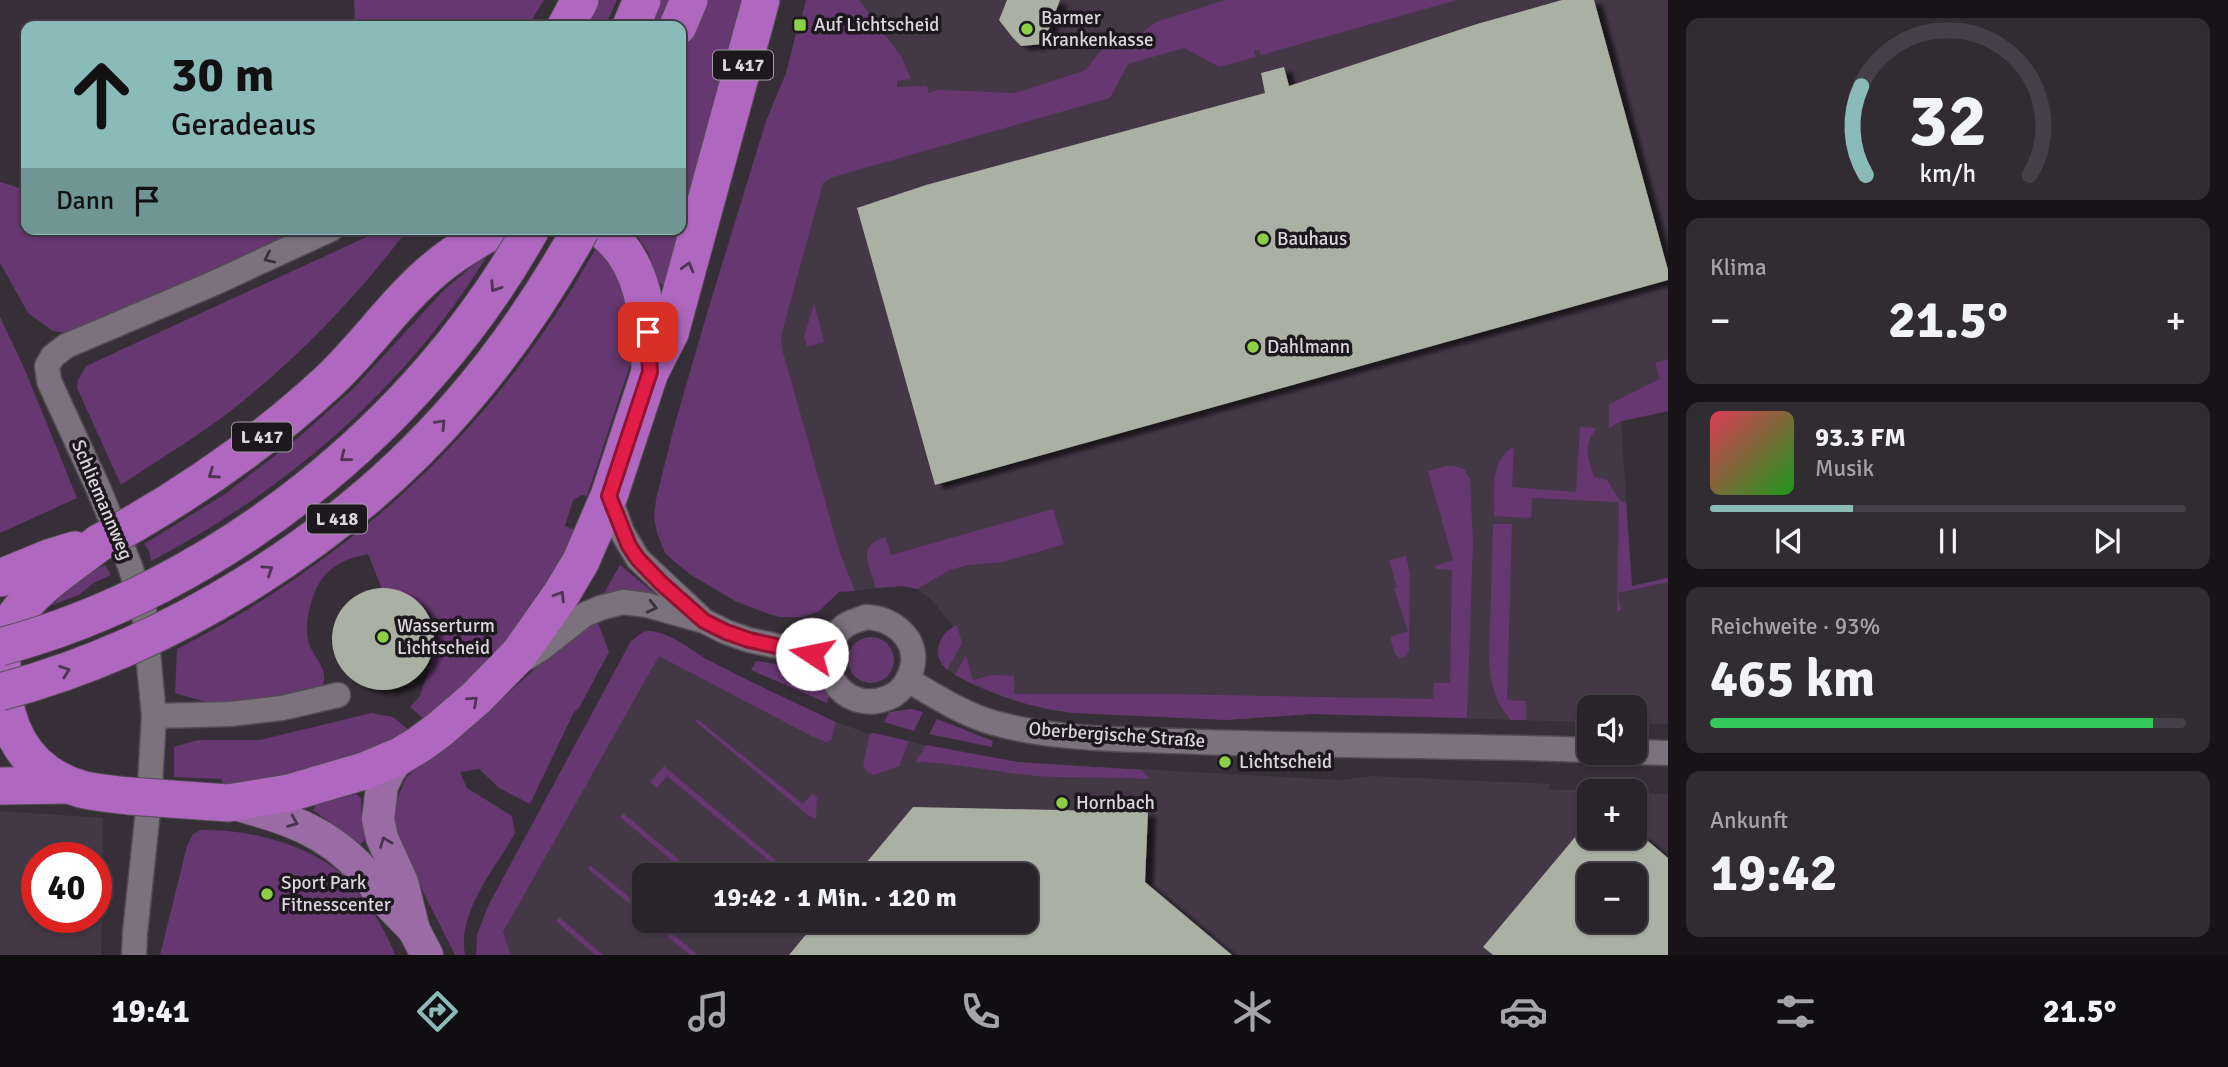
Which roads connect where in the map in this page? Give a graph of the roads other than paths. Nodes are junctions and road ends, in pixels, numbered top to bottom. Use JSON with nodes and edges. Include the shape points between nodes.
{"nodes":[{"id":1,"x":580,"y":0,"type":"edge"},
{"id":2,"x":642,"y":0,"type":"edge"},
{"id":3,"x":689,"y":0,"type":"edge"},
{"id":4,"x":761,"y":0,"type":"edge"},
{"id":5,"x":569,"y":21,"type":"edge"},
{"id":6,"x":633,"y":21,"type":"edge"},
{"id":7,"x":680,"y":21,"type":"edge"},
{"id":8,"x":318,"y":235,"type":"edge"},
{"id":9,"x":448,"y":235,"type":"edge"},
{"id":10,"x":486,"y":235,"type":"edge"},
{"id":11,"x":527,"y":235,"type":"edge"},
{"id":12,"x":577,"y":235,"type":"edge"},
{"id":13,"x":607,"y":235,"type":"edge"},
{"id":14,"x":409,"y":294,"type":"junction"},
{"id":15,"x":650,"y":372,"type":"junction"},
{"id":16,"x":609,"y":496,"type":"junction"},
{"id":17,"x":99,"y":543,"type":"junction"},
{"id":18,"x":0,"y":578,"type":"edge"},
{"id":19,"x":704,"y":621,"type":"junction"},
{"id":20,"x":0,"y":647,"type":"edge"},
{"id":21,"x":827,"y":657,"type":"junction"},
{"id":22,"x":505,"y":671,"type":"junction"},
{"id":23,"x":908,"y":680,"type":"junction"},
{"id":24,"x":0,"y":692,"type":"edge"},
{"id":25,"x":338,"y":695,"type":"dead end"},
{"id":26,"x":154,"y":716,"type":"junction"},
{"id":27,"x":420,"y":743,"type":"junction"},
{"id":28,"x":1577,"y":750,"type":"edge"},
{"id":29,"x":1647,"y":752,"type":"edge"},
{"id":30,"x":1668,"y":753,"type":"edge"},
{"id":31,"x":68,"y":785,"type":"junction"},
{"id":32,"x":0,"y":786,"type":"edge"},
{"id":33,"x":228,"y":803,"type":"junction"},
{"id":34,"x":421,"y":942,"type":"edge"},
{"id":35,"x":134,"y":955,"type":"edge"}],
"edges":[{"from":1,"to":5,"type":"highway"},
{"from":2,"to":6,"type":"highway"},
{"from":3,"to":7,"type":"highway"},
{"from":15,"to":4,"type":"highway","number":"L 417","one_way":true,"via":[[670,332]]},
{"from":8,"to":26,"type":"street","name":"Schliemannweg","one_way":true,"via":[[66,346],[48,362],[49,382],[131,566],[144,611]]},
{"from":9,"to":14,"type":"highway","number":"L 417"},
{"from":10,"to":14,"type":"highway","number":"L 417","via":[[441,264]]},
{"from":11,"to":20,"type":"highway","number":"L 418","one_way":true,"bridge":true,"via":[[474,318],[424,380],[368,438],[307,488],[246,533],[165,582],[89,616]]},
{"from":24,"to":12,"type":"highway","number":"L 418","one_way":true,"bridge":true,"via":[[167,629],[244,586],[354,507],[461,404],[537,302]]},
{"from":13,"to":15,"type":"highway","number":"L 417","via":[[639,280],[646,307]]},
{"from":14,"to":17,"type":"highway","number":"L 417","one_way":true,"bridge":true,"via":[[330,379],[282,422],[215,472]]},
{"from":15,"to":16,"type":"highway","number":"L 417"},
{"from":16,"to":19,"type":"street","via":[[638,559]]},
{"from":22,"to":16,"type":"highway","number":"L 417","one_way":true,"via":[[562,593]]},
{"from":17,"to":18,"type":"highway","number":"L 417"},
{"from":17,"to":31,"type":"highway","number":"L 417","via":[[24,606],[13,620],[2,655],[3,690],[19,745],[34,765]]},
{"from":19,"to":21,"type":"street","via":[[749,640]]},
{"from":22,"to":19,"type":"street","one_way":true,"via":[[584,615],[623,602]]},
{"from":21,"to":23,"type":"street","via":[[837,687],[860,702],[879,702],[896,694]]},
{"from":21,"to":23,"type":"street","via":[[837,633],[848,624],[876,618],[903,632],[913,649]]},
{"from":27,"to":22,"type":"highway","number":"L 417","one_way":true},
{"from":23,"to":28,"type":"street","name":"Oberbergische Straße","via":[[990,722],[1059,735]]},
{"from":25,"to":26,"type":"street","via":[[230,714]]},
{"from":26,"to":35,"type":"street","name":"Schliemannweg"},
{"from":27,"to":33,"type":"highway","number":"L 417","via":[[364,771],[289,793]]},
{"from":34,"to":27,"type":"main road","one_way":true,"via":[[378,819],[382,786],[390,771]]},
{"from":29,"to":30,"type":"street"},
{"from":31,"to":32,"type":"highway","number":"L 417"},
{"from":31,"to":33,"type":"highway","number":"L 417","bridge":true,"via":[[93,792]]},
{"from":33,"to":34,"type":"main road","one_way":true,"via":[[312,830],[340,848]]}]}
